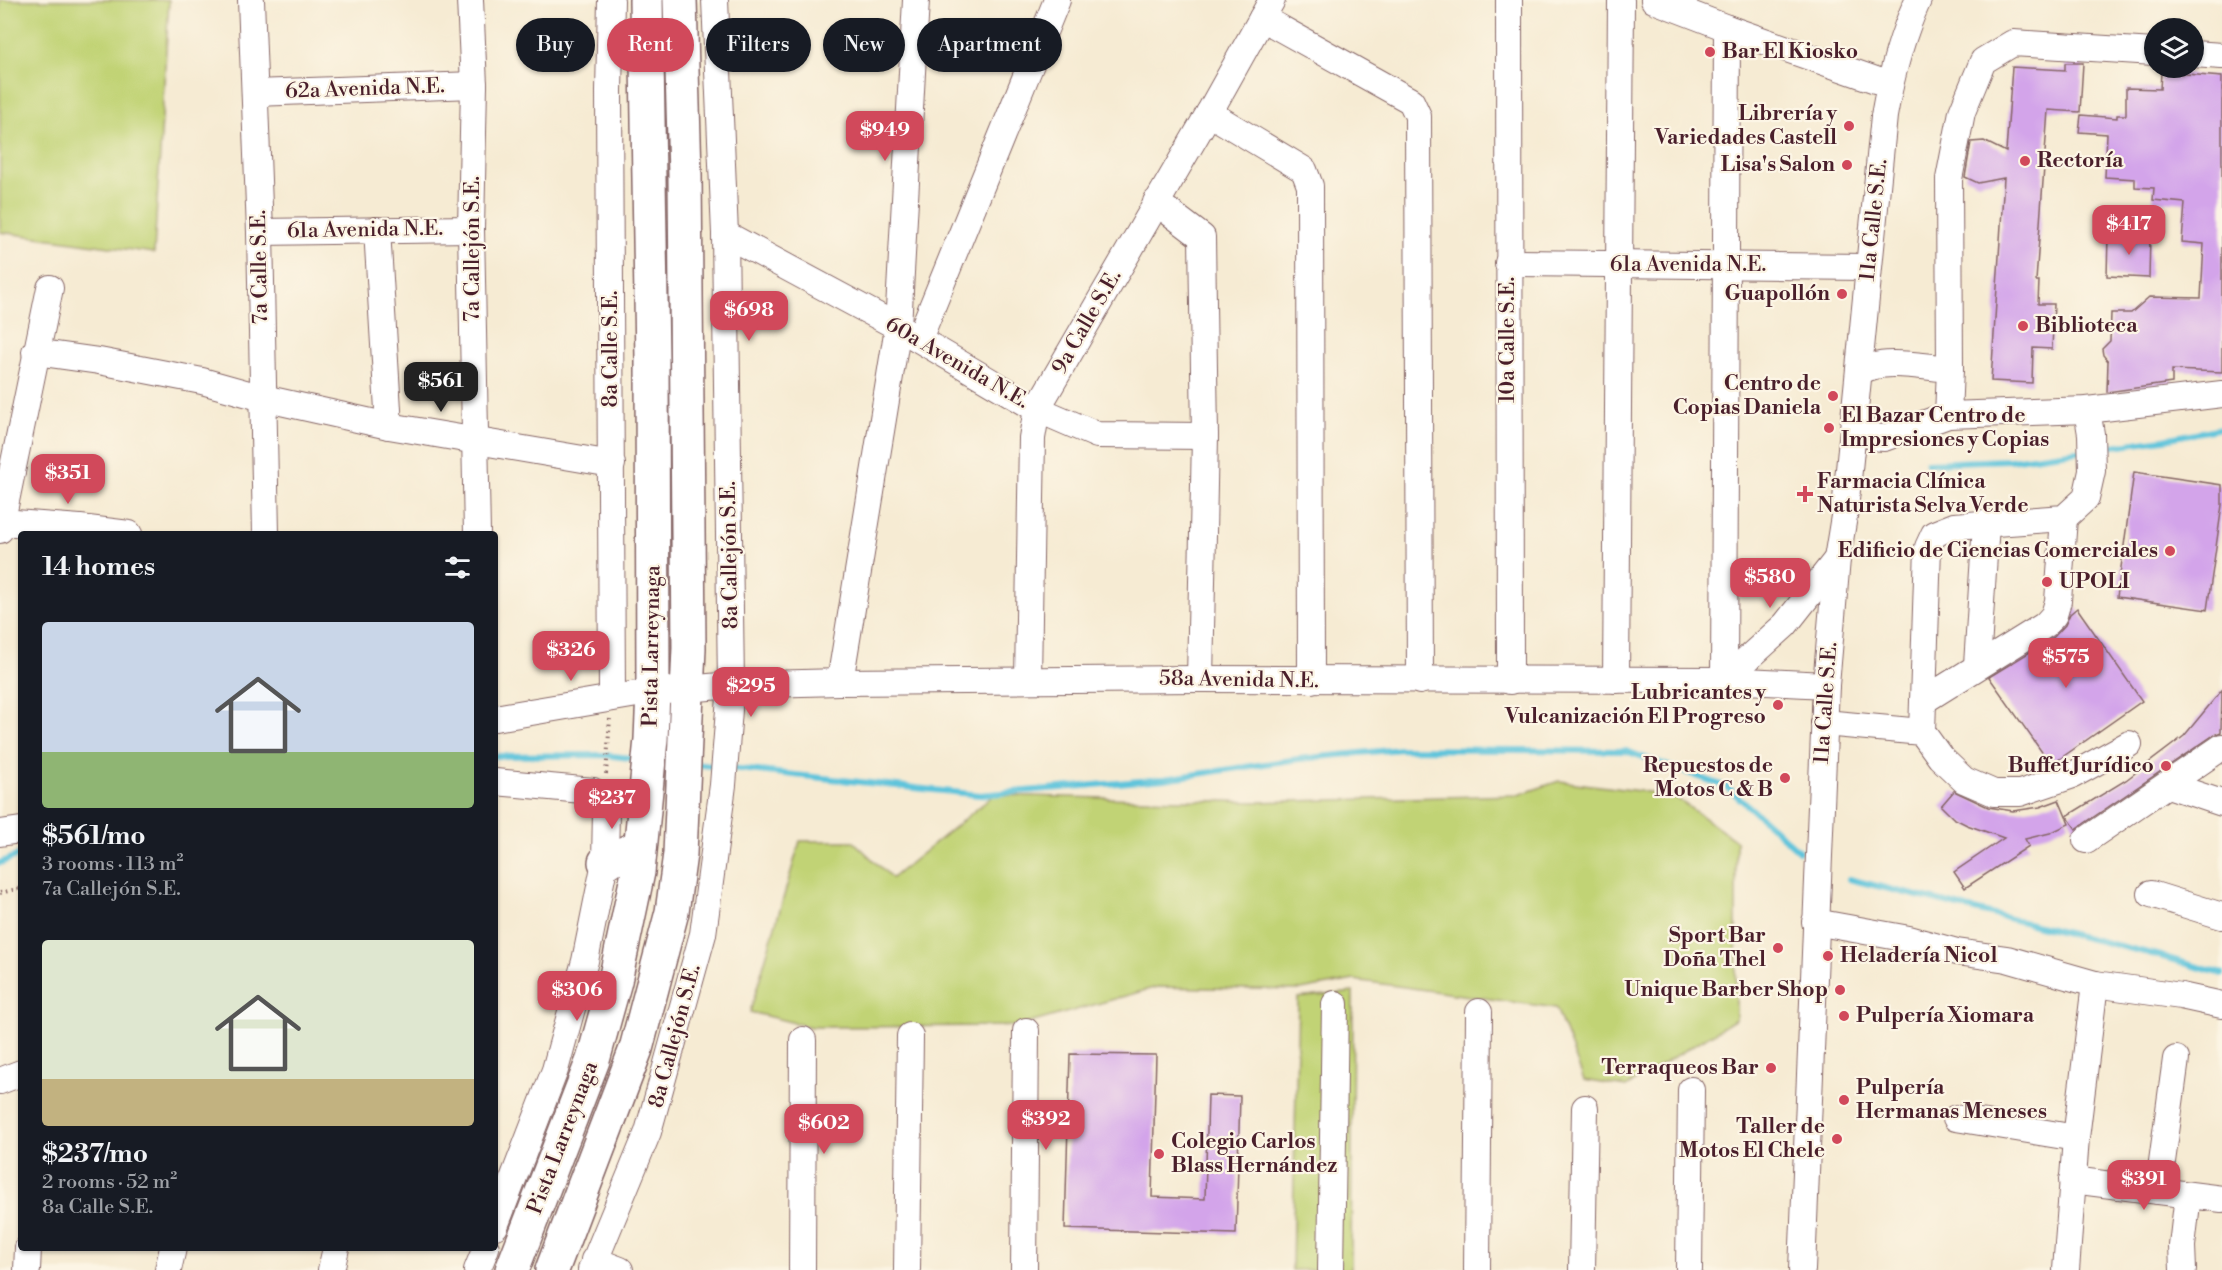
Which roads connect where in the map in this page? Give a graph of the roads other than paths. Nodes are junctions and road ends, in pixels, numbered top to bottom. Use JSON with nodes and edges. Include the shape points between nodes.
{"nodes":[{"id":1,"x":251,"y":0,"type":"edge"},
{"id":2,"x":470,"y":0,"type":"edge"},
{"id":3,"x":611,"y":0,"type":"edge"},
{"id":4,"x":646,"y":0,"type":"edge"},
{"id":5,"x":680,"y":0,"type":"edge"},
{"id":6,"x":715,"y":0,"type":"edge"},
{"id":7,"x":916,"y":0,"type":"edge"},
{"id":8,"x":1057,"y":0,"type":"edge"},
{"id":9,"x":1509,"y":0,"type":"edge"},
{"id":10,"x":1621,"y":0,"type":"edge"},
{"id":11,"x":1654,"y":0,"type":"edge"},
{"id":12,"x":1918,"y":0,"type":"edge"},
{"id":13,"x":1267,"y":9,"type":"edge"},
{"id":14,"x":1726,"y":28,"type":"junction"},
{"id":15,"x":2144,"y":51,"type":"edge"},
{"id":16,"x":2204,"y":55,"type":"edge"},
{"id":17,"x":2222,"y":56,"type":"edge"},
{"id":18,"x":474,"y":85,"type":"junction"},
{"id":19,"x":1890,"y":85,"type":"junction"},
{"id":20,"x":255,"y":93,"type":"junction"},
{"id":21,"x":1209,"y":113,"type":"junction"},
{"id":22,"x":1156,"y":202,"type":"junction"},
{"id":23,"x":471,"y":229,"type":"junction"},
{"id":24,"x":376,"y":230,"type":"junction"},
{"id":25,"x":260,"y":232,"type":"junction"},
{"id":26,"x":726,"y":234,"type":"junction"},
{"id":27,"x":1508,"y":263,"type":"junction"},
{"id":28,"x":1726,"y":264,"type":"junction"},
{"id":29,"x":1618,"y":265,"type":"junction"},
{"id":30,"x":1868,"y":267,"type":"junction"},
{"id":31,"x":50,"y":288,"type":"dead end"},
{"id":32,"x":908,"y":333,"type":"junction"},
{"id":33,"x":35,"y":352,"type":"junction"},
{"id":34,"x":1870,"y":368,"type":"junction"},
{"id":35,"x":1950,"y":369,"type":"junction"},
{"id":36,"x":2222,"y":394,"type":"edge"},
{"id":37,"x":263,"y":398,"type":"junction"},
{"id":38,"x":1037,"y":409,"type":"junction"},
{"id":39,"x":1948,"y":416,"type":"junction"},
{"id":40,"x":1855,"y":417,"type":"junction"},
{"id":41,"x":2089,"y":422,"type":"junction"},
{"id":42,"x":389,"y":426,"type":"junction"},
{"id":43,"x":1205,"y":436,"type":"junction"},
{"id":44,"x":1877,"y":438,"type":"junction"},
{"id":45,"x":475,"y":442,"type":"junction"},
{"id":46,"x":612,"y":464,"type":"junction"},
{"id":47,"x":1847,"y":493,"type":"junction"},
{"id":48,"x":2064,"y":518,"type":"junction"},
{"id":49,"x":1986,"y":524,"type":"junction"},
{"id":50,"x":1,"y":526,"type":"edge"},
{"id":51,"x":86,"y":531,"type":"edge"},
{"id":52,"x":266,"y":531,"type":"edge"},
{"id":53,"x":477,"y":531,"type":"edge"},
{"id":54,"x":1837,"y":559,"type":"junction"},
{"id":55,"x":1977,"y":665,"type":"junction"},
{"id":56,"x":1028,"y":679,"type":"junction"},
{"id":57,"x":1200,"y":679,"type":"junction"},
{"id":58,"x":1311,"y":680,"type":"junction"},
{"id":59,"x":1616,"y":680,"type":"junction"},
{"id":60,"x":1724,"y":680,"type":"junction"},
{"id":61,"x":1420,"y":681,"type":"junction"},
{"id":62,"x":1510,"y":681,"type":"junction"},
{"id":63,"x":840,"y":682,"type":"junction"},
{"id":64,"x":731,"y":685,"type":"junction"},
{"id":65,"x":1826,"y":685,"type":"junction"},
{"id":66,"x":689,"y":689,"type":"junction"},
{"id":67,"x":653,"y":692,"type":"junction"},
{"id":68,"x":612,"y":697,"type":"junction"},
{"id":69,"x":1923,"y":701,"type":"junction"},
{"id":70,"x":498,"y":717,"type":"edge"},
{"id":71,"x":1824,"y":723,"type":"junction"},
{"id":72,"x":1922,"y":732,"type":"junction"},
{"id":73,"x":2129,"y":744,"type":"dead end"},
{"id":74,"x":2222,"y":747,"type":"edge"},
{"id":75,"x":498,"y":782,"type":"edge"},
{"id":76,"x":2168,"y":785,"type":"junction"},
{"id":77,"x":2222,"y":803,"type":"edge"},
{"id":78,"x":18,"y":830,"type":"edge"},
{"id":79,"x":0,"y":833,"type":"edge"},
{"id":80,"x":2086,"y":840,"type":"dead end"},
{"id":81,"x":640,"y":846,"type":"junction"},
{"id":82,"x":605,"y":862,"type":"junction"},
{"id":83,"x":2151,"y":894,"type":"dead end"},
{"id":84,"x":2222,"y":916,"type":"edge"},
{"id":85,"x":1815,"y":922,"type":"junction"},
{"id":86,"x":2095,"y":984,"type":"junction"},
{"id":87,"x":1335,"y":1004,"type":"dead end"},
{"id":88,"x":2222,"y":1005,"type":"edge"},
{"id":89,"x":1479,"y":1012,"type":"dead end"},
{"id":90,"x":1026,"y":1031,"type":"dead end"},
{"id":91,"x":910,"y":1036,"type":"dead end"},
{"id":92,"x":803,"y":1040,"type":"dead end"},
{"id":93,"x":2176,"y":1059,"type":"dead end"},
{"id":94,"x":18,"y":1075,"type":"edge"},
{"id":95,"x":0,"y":1081,"type":"edge"},
{"id":96,"x":1691,"y":1090,"type":"dead end"},
{"id":97,"x":1585,"y":1108,"type":"dead end"},
{"id":98,"x":1956,"y":1118,"type":"dead end"},
{"id":99,"x":2076,"y":1138,"type":"junction"},
{"id":100,"x":2072,"y":1180,"type":"junction"},
{"id":101,"x":2158,"y":1191,"type":"junction"},
{"id":102,"x":2188,"y":1195,"type":"junction"},
{"id":103,"x":2222,"y":1199,"type":"edge"},
{"id":104,"x":498,"y":1218,"type":"edge"},
{"id":105,"x":28,"y":1251,"type":"edge"},
{"id":106,"x":172,"y":1251,"type":"edge"},
{"id":107,"x":335,"y":1251,"type":"edge"},
{"id":108,"x":485,"y":1251,"type":"edge"},
{"id":109,"x":592,"y":1265,"type":"edge"},
{"id":110,"x":27,"y":1270,"type":"edge"},
{"id":111,"x":168,"y":1270,"type":"edge"},
{"id":112,"x":331,"y":1270,"type":"edge"},
{"id":113,"x":477,"y":1270,"type":"edge"},
{"id":114,"x":512,"y":1270,"type":"edge"},
{"id":115,"x":552,"y":1270,"type":"edge"},
{"id":116,"x":620,"y":1270,"type":"edge"},
{"id":117,"x":801,"y":1270,"type":"edge"},
{"id":118,"x":907,"y":1270,"type":"edge"},
{"id":119,"x":1024,"y":1270,"type":"edge"},
{"id":120,"x":1331,"y":1270,"type":"edge"},
{"id":121,"x":1477,"y":1270,"type":"edge"},
{"id":122,"x":1582,"y":1270,"type":"edge"},
{"id":123,"x":1689,"y":1270,"type":"edge"},
{"id":124,"x":1802,"y":1270,"type":"edge"},
{"id":125,"x":2066,"y":1270,"type":"edge"},
{"id":126,"x":2183,"y":1270,"type":"edge"}],
"edges":[{"from":1,"to":20,"type":"street","name":"7a Calle S.E."},
{"from":2,"to":18,"type":"street","name":"7a Callejón S.E."},
{"from":3,"to":46,"type":"street","name":"8a Calle S.E."},
{"from":4,"to":67,"type":"main road","name":"Pista Larreynaga"},
{"from":5,"to":66,"type":"main road","name":"Pista Larreynaga"},
{"from":6,"to":26,"type":"street","name":"8a Callejón S.E."},
{"from":7,"to":32,"type":"street"},
{"from":8,"to":32,"type":"street"},
{"from":9,"to":27,"type":"street","name":"10a Calle S.E."},
{"from":10,"to":29,"type":"street"},
{"from":11,"to":14,"type":"street"},
{"from":12,"to":19,"type":"street","name":"11a Calle S.E."},
{"from":13,"to":21,"type":"street","name":"9a Calle S.E."},
{"from":13,"to":61,"type":"street","via":[[1411,101],[1418,120]]},
{"from":14,"to":19,"type":"street"},
{"from":14,"to":28,"type":"street"},
{"from":15,"to":35,"type":"street","via":[[2013,43],[1983,61],[1962,112],[1949,179]]},
{"from":16,"to":17,"type":"street"},
{"from":18,"to":20,"type":"street","name":"62a Avenida N.E."},
{"from":18,"to":23,"type":"street","name":"7a Callejón S.E."},
{"from":19,"to":30,"type":"street","name":"11a Calle S.E."},
{"from":20,"to":25,"type":"street","name":"7a Calle S.E."},
{"from":21,"to":22,"type":"street","name":"9a Calle S.E."},
{"from":21,"to":58,"type":"street","via":[[1304,170],[1310,186]]},
{"from":22,"to":38,"type":"street","name":"9a Calle S.E."},
{"from":22,"to":43,"type":"street","via":[[1202,237]]},
{"from":23,"to":24,"type":"street","name":"61a Avenida N.E."},
{"from":23,"to":45,"type":"street","name":"7a Callejón S.E."},
{"from":24,"to":25,"type":"street","name":"61a Avenida N.E."},
{"from":24,"to":42,"type":"street"},
{"from":25,"to":37,"type":"street","name":"7a Calle S.E."},
{"from":26,"to":32,"type":"street","name":"60a Avenida N.E."},
{"from":26,"to":64,"type":"street","name":"8a Callejón S.E."},
{"from":27,"to":29,"type":"street","name":"61a Avenida N.E."},
{"from":27,"to":62,"type":"street","name":"10a Calle S.E."},
{"from":28,"to":29,"type":"street","name":"61a Avenida N.E."},
{"from":28,"to":30,"type":"street","name":"61a Avenida N.E."},
{"from":28,"to":60,"type":"street"},
{"from":29,"to":59,"type":"street"},
{"from":30,"to":34,"type":"street","name":"11a Calle S.E.","via":[[1862,346]]},
{"from":31,"to":33,"type":"street"},
{"from":32,"to":38,"type":"street","name":"60a Avenida N.E."},
{"from":32,"to":63,"type":"street"},
{"from":33,"to":37,"type":"street","via":[[202,381]]},
{"from":33,"to":50,"type":"street"},
{"from":34,"to":35,"type":"street"},
{"from":34,"to":40,"type":"street","name":"11a Calle S.E."},
{"from":35,"to":39,"type":"street"},
{"from":36,"to":41,"type":"street"},
{"from":37,"to":42,"type":"street"},
{"from":37,"to":52,"type":"street","name":"7a Calle S.E."},
{"from":38,"to":43,"type":"street","name":"60a Avenida N.E.","via":[[1097,435]]},
{"from":38,"to":56,"type":"street","name":"9a Calle S.E.","via":[[1032,438]]},
{"from":39,"to":41,"type":"street"},
{"from":39,"to":44,"type":"street"},
{"from":40,"to":44,"type":"street","via":[[1863,430]]},
{"from":40,"to":47,"type":"street","name":"11a Calle S.E."},
{"from":41,"to":48,"type":"street","via":[[2092,471],[2086,498]]},
{"from":42,"to":45,"type":"street"},
{"from":43,"to":57,"type":"street"},
{"from":44,"to":47,"type":"street","via":[[1860,458]]},
{"from":45,"to":46,"type":"street"},
{"from":45,"to":53,"type":"street","name":"7a Callejón S.E."},
{"from":46,"to":68,"type":"street","name":"8a Calle S.E."},
{"from":47,"to":54,"type":"street","name":"11a Calle S.E."},
{"from":48,"to":49,"type":"street"},
{"from":48,"to":55,"type":"street","via":[[2054,615],[2045,625]]},
{"from":49,"to":55,"type":"street"},
{"from":49,"to":69,"type":"street","via":[[1954,526],[1934,534],[1928,547]]},
{"from":50,"to":51,"type":"street"},
{"from":54,"to":60,"type":"street","via":[[1785,625]]},
{"from":54,"to":65,"type":"street","name":"11a Calle S.E."},
{"from":55,"to":69,"type":"street"},
{"from":56,"to":57,"type":"street","name":"58a Avenida N.E."},
{"from":56,"to":63,"type":"street","name":"58a Avenida N.E."},
{"from":57,"to":58,"type":"street","name":"58a Avenida N.E."},
{"from":58,"to":61,"type":"street","name":"58a Avenida N.E."},
{"from":59,"to":60,"type":"street","name":"58a Avenida N.E."},
{"from":59,"to":62,"type":"street","name":"58a Avenida N.E."},
{"from":60,"to":65,"type":"street","name":"58a Avenida N.E."},
{"from":61,"to":62,"type":"street","name":"58a Avenida N.E."},
{"from":63,"to":64,"type":"street","name":"58a Avenida N.E."},
{"from":64,"to":66,"type":"street","name":"58a Avenida N.E."},
{"from":64,"to":109,"type":"street","name":"8a Callejón S.E.","via":[[723,785],[703,934],[648,1132]]},
{"from":65,"to":71,"type":"street","name":"11a Calle S.E."},
{"from":66,"to":67,"type":"street","name":"58a Avenida N.E."},
{"from":66,"to":115,"type":"main road","name":"Pista Larreynaga","via":[[680,854],[672,912],[636,1049]]},
{"from":67,"to":68,"type":"street","name":"58a Avenida N.E."},
{"from":67,"to":81,"type":"main road","name":"Pista Larreynaga"},
{"from":68,"to":70,"type":"street","name":"58a Avenida N.E."},
{"from":69,"to":72,"type":"street"},
{"from":71,"to":72,"type":"street"},
{"from":71,"to":85,"type":"street","name":"11a Calle S.E."},
{"from":72,"to":73,"type":"street","via":[[1964,780],[1994,793],[2020,793],[2073,775]]},
{"from":74,"to":76,"type":"street"},
{"from":75,"to":82,"type":"street","via":[[593,791],[605,786]]},
{"from":76,"to":77,"type":"street"},
{"from":76,"to":80,"type":"street"},
{"from":78,"to":79,"type":"street"},
{"from":81,"to":82,"type":"main road"},
{"from":81,"to":114,"type":"main road","name":"Pista Larreynaga","via":[[615,981],[593,1060]]},
{"from":82,"to":104,"type":"street","via":[[585,961],[555,1070]]},
{"from":83,"to":84,"type":"street"},
{"from":85,"to":86,"type":"street","via":[[2007,959]]},
{"from":85,"to":124,"type":"street","name":"11a Calle S.E."},
{"from":86,"to":88,"type":"street"},
{"from":86,"to":99,"type":"street"},
{"from":87,"to":120,"type":"street"},
{"from":89,"to":121,"type":"street"},
{"from":90,"to":119,"type":"street"},
{"from":91,"to":118,"type":"street"},
{"from":92,"to":117,"type":"street"},
{"from":93,"to":101,"type":"street"},
{"from":94,"to":95,"type":"street"},
{"from":96,"to":123,"type":"street"},
{"from":97,"to":122,"type":"street"},
{"from":98,"to":99,"type":"street"},
{"from":99,"to":100,"type":"street"},
{"from":100,"to":101,"type":"street"},
{"from":100,"to":125,"type":"street"},
{"from":101,"to":102,"type":"street"},
{"from":102,"to":103,"type":"street"},
{"from":102,"to":126,"type":"street"},
{"from":105,"to":110,"type":"street"},
{"from":106,"to":111,"type":"street"},
{"from":107,"to":112,"type":"street"},
{"from":108,"to":113,"type":"street"},
{"from":109,"to":116,"type":"street"}]}
